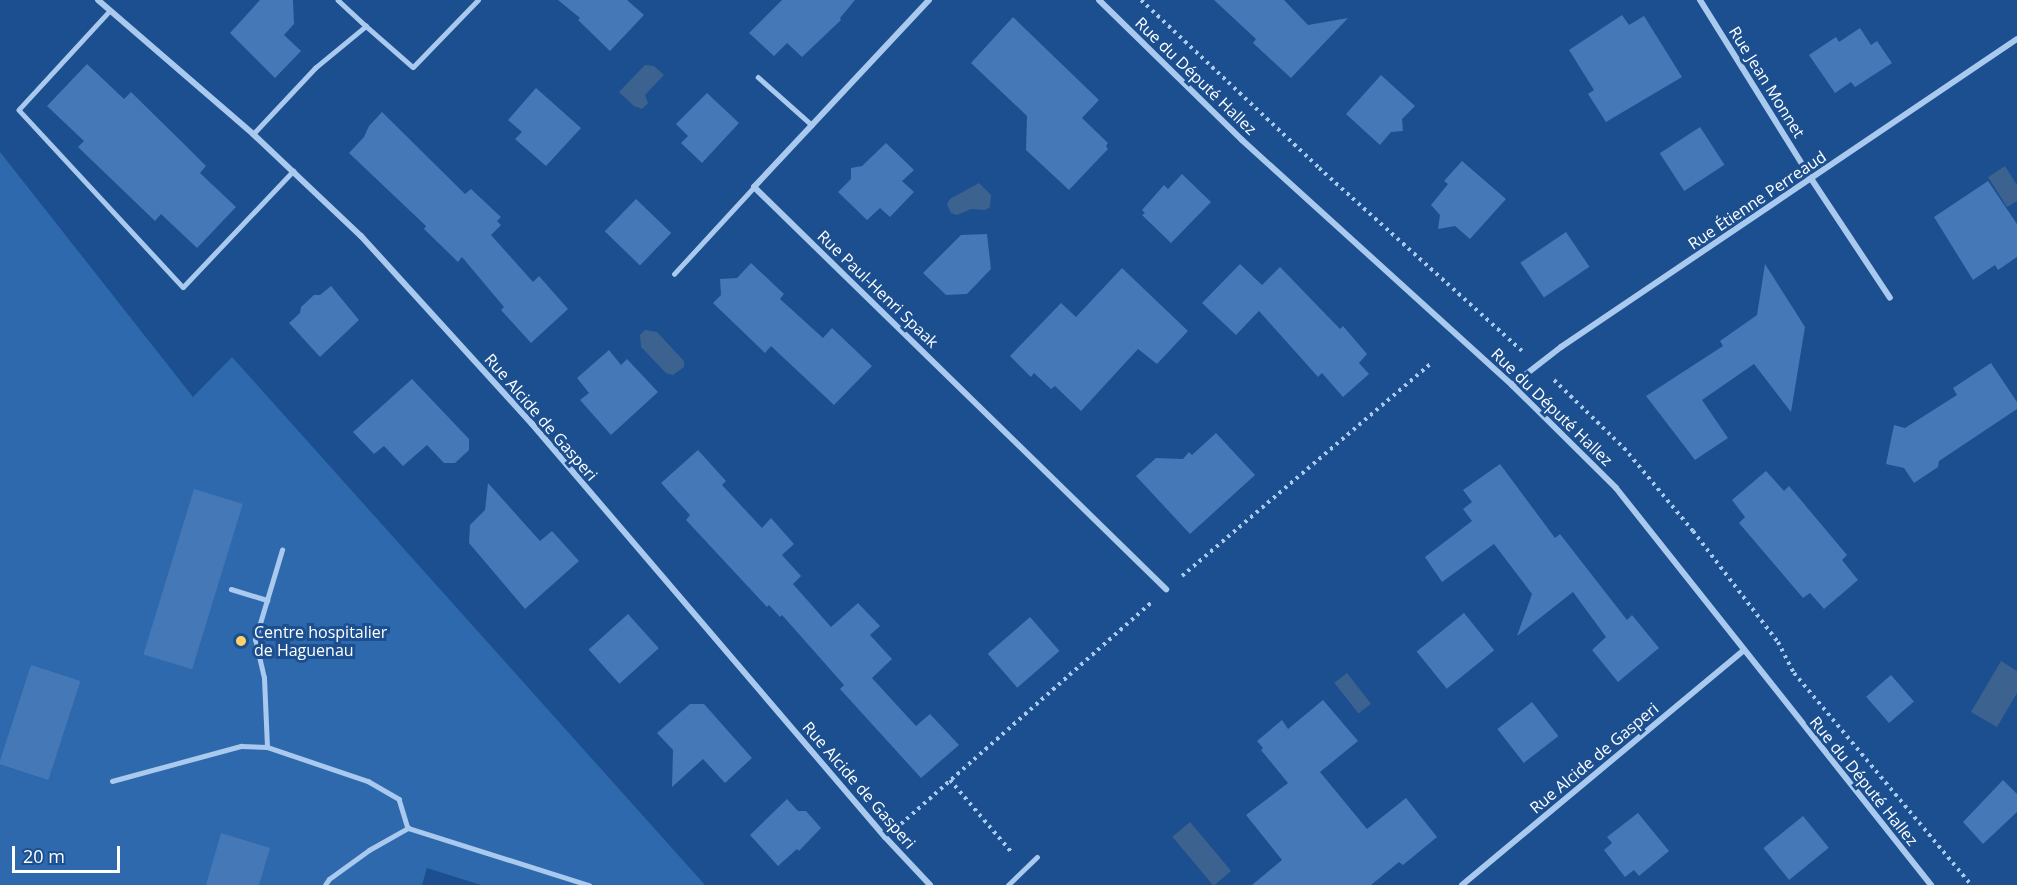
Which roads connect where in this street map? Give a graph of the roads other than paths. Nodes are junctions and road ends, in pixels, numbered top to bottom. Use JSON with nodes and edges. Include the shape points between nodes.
{"nodes":[{"id":1,"x":98,"y":0,"type":"edge"},
{"id":2,"x":338,"y":0,"type":"edge"},
{"id":3,"x":478,"y":0,"type":"edge"},
{"id":4,"x":929,"y":0,"type":"edge"},
{"id":5,"x":1099,"y":0,"type":"edge"},
{"id":6,"x":1700,"y":0,"type":"edge"},
{"id":7,"x":110,"y":11,"type":"junction"},
{"id":8,"x":366,"y":26,"type":"junction"},
{"id":9,"x":2017,"y":39,"type":"edge"},
{"id":10,"x":758,"y":77,"type":"dead end"},
{"id":11,"x":812,"y":125,"type":"junction"},
{"id":12,"x":253,"y":134,"type":"junction"},
{"id":13,"x":293,"y":171,"type":"junction"},
{"id":14,"x":1812,"y":180,"type":"junction"},
{"id":15,"x":754,"y":187,"type":"junction"},
{"id":16,"x":674,"y":274,"type":"dead end"},
{"id":17,"x":1890,"y":298,"type":"dead end"},
{"id":18,"x":1512,"y":385,"type":"junction"},
{"id":19,"x":282,"y":550,"type":"dead end"},
{"id":20,"x":231,"y":589,"type":"dead end"},
{"id":21,"x":1166,"y":589,"type":"dead end"},
{"id":22,"x":267,"y":600,"type":"junction"},
{"id":23,"x":1743,"y":651,"type":"junction"},
{"id":24,"x":267,"y":747,"type":"junction"},
{"id":25,"x":112,"y":781,"type":"dead end"},
{"id":26,"x":408,"y":828,"type":"junction"},
{"id":27,"x":1037,"y":856,"type":"dead end"},
{"id":28,"x":325,"y":885,"type":"edge"},
{"id":29,"x":589,"y":885,"type":"edge"},
{"id":30,"x":930,"y":885,"type":"edge"},
{"id":31,"x":1008,"y":885,"type":"edge"},
{"id":32,"x":1462,"y":885,"type":"edge"},
{"id":33,"x":1931,"y":885,"type":"edge"}],
"edges":[{"from":1,"to":7,"type":"street","name":"Rue Alcide de Gasperi"},
{"from":2,"to":8,"type":"lane"},
{"from":3,"to":8,"type":"lane","via":[[413,68]]},
{"from":4,"to":11,"type":"street"},
{"from":5,"to":18,"type":"street","name":"Rue du Député Hallez","via":[[1242,140]]},
{"from":6,"to":14,"type":"street","name":"Rue Jean Monnet"},
{"from":7,"to":12,"type":"street","name":"Rue Alcide de Gasperi"},
{"from":7,"to":13,"type":"lane","via":[[19,110],[183,287]]},
{"from":8,"to":12,"type":"lane","via":[[315,68]]},
{"from":9,"to":14,"type":"street","name":"Rue Étienne Perreaud"},
{"from":10,"to":11,"type":"lane"},
{"from":11,"to":15,"type":"street"},
{"from":12,"to":13,"type":"street","name":"Rue Alcide de Gasperi"},
{"from":13,"to":30,"type":"street","name":"Rue Alcide de Gasperi","via":[[362,236],[532,424]]},
{"from":14,"to":17,"type":"street","name":"Rue Jean Monnet"},
{"from":14,"to":18,"type":"street","name":"Rue Étienne Perreaud","via":[[1562,347]]},
{"from":15,"to":16,"type":"lane"},
{"from":15,"to":21,"type":"street","name":"Rue Paul-Henri Spaak"},
{"from":18,"to":23,"type":"street","name":"Rue du Député Hallez","via":[[1616,488]]},
{"from":19,"to":22,"type":"lane"},
{"from":20,"to":22,"type":"lane"},
{"from":22,"to":24,"type":"lane","via":[[255,640],[264,678]]},
{"from":23,"to":32,"type":"street","name":"Rue Alcide de Gasperi"},
{"from":23,"to":33,"type":"street","name":"Rue du Député Hallez"},
{"from":24,"to":25,"type":"lane","via":[[241,746]]},
{"from":24,"to":26,"type":"lane","via":[[368,781],[399,799]]},
{"from":26,"to":28,"type":"lane","via":[[369,850]]},
{"from":26,"to":29,"type":"lane"},
{"from":27,"to":31,"type":"lane"}]}
